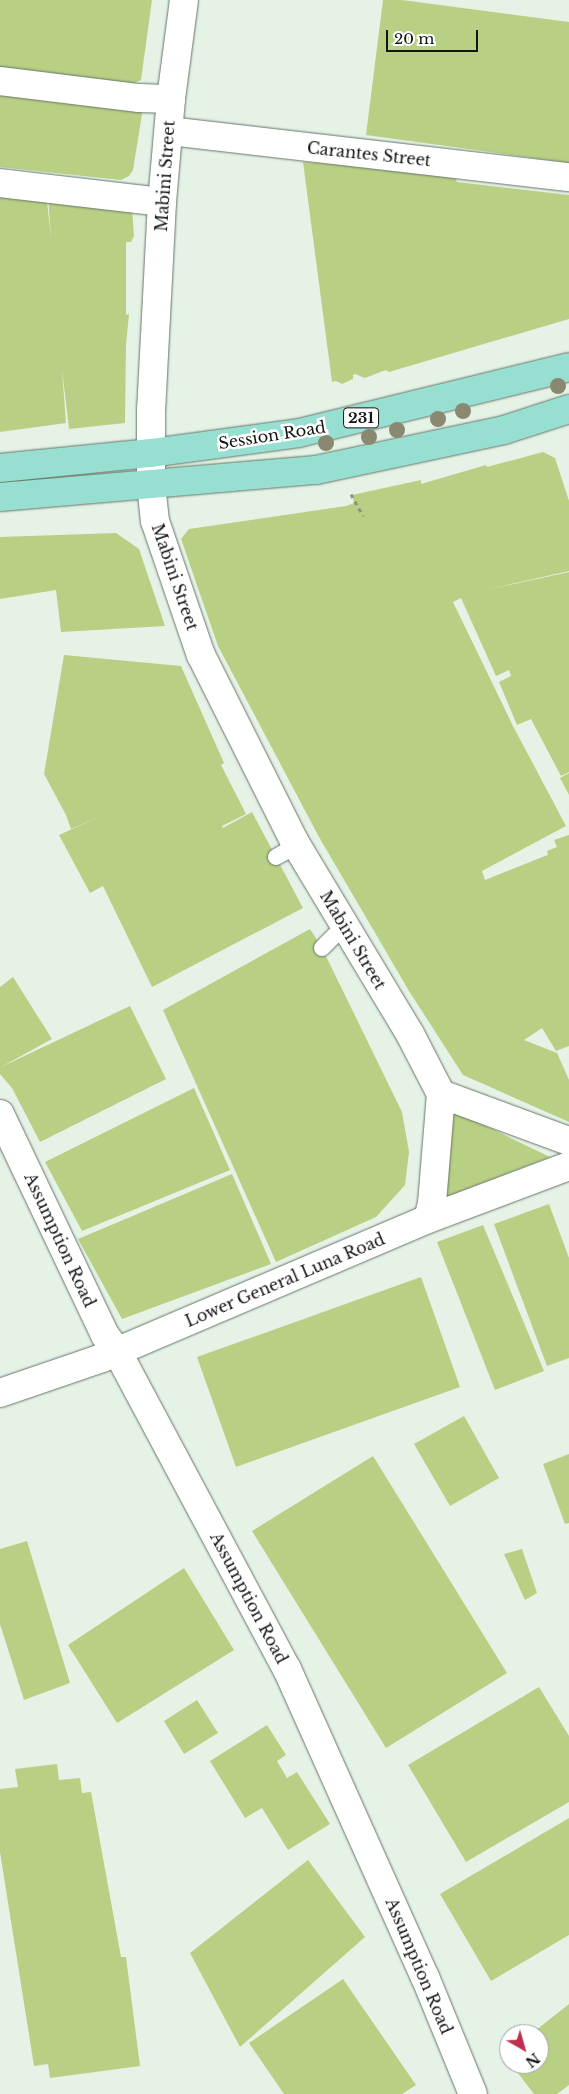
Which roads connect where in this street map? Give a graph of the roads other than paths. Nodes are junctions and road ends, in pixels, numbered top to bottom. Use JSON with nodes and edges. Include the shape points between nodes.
{"nodes":[{"id":1,"x":184,"y":0,"type":"edge"},
{"id":2,"x":0,"y":81,"type":"edge"},
{"id":3,"x":171,"y":99,"type":"junction"},
{"id":4,"x":169,"y":131,"type":"junction"},
{"id":5,"x":569,"y":177,"type":"edge"},
{"id":6,"x":0,"y":183,"type":"edge"},
{"id":7,"x":162,"y":202,"type":"junction"},
{"id":8,"x":569,"y":367,"type":"edge"},
{"id":9,"x":569,"y":409,"type":"edge"},
{"id":10,"x":151,"y":453,"type":"junction"},
{"id":11,"x":0,"y":468,"type":"edge"},
{"id":12,"x":151,"y":484,"type":"junction"},
{"id":13,"x":0,"y":497,"type":"edge"},
{"id":14,"x":345,"y":925,"type":"junction"},
{"id":15,"x":322,"y":948,"type":"dead end"},
{"id":16,"x":441,"y":1094,"type":"junction"},
{"id":17,"x":0,"y":1114,"type":"edge"},
{"id":18,"x":569,"y":1141,"type":"edge"},
{"id":19,"x":569,"y":1166,"type":"edge"},
{"id":20,"x":428,"y":1219,"type":"junction"},
{"id":21,"x":110,"y":1354,"type":"junction"},
{"id":22,"x":0,"y":1393,"type":"edge"},
{"id":23,"x":473,"y":2094,"type":"edge"}],
"edges":[{"from":1,"to":3,"type":"street","name":"Mabini Street"},
{"from":2,"to":3,"type":"street"},
{"from":3,"to":4,"type":"street","name":"Mabini Street"},
{"from":4,"to":5,"type":"street","name":"Carantes Street"},
{"from":4,"to":7,"type":"street","name":"Mabini Street"},
{"from":6,"to":7,"type":"street"},
{"from":7,"to":10,"type":"street","name":"Mabini Street"},
{"from":8,"to":10,"type":"main road","name":"Session Road","number":"231","via":[[299,433]]},
{"from":9,"to":12,"type":"main road","via":[[504,430],[342,466]]},
{"from":10,"to":11,"type":"main road","name":"Session Road","number":"231"},
{"from":10,"to":12,"type":"street","name":"Mabini Street"},
{"from":12,"to":13,"type":"main road"},
{"from":12,"to":14,"type":"street","name":"Mabini Street","via":[[155,521],[201,655],[286,851]]},
{"from":14,"to":15,"type":"lane"},
{"from":14,"to":16,"type":"street","name":"Mabini Street","via":[[410,1034]]},
{"from":16,"to":18,"type":"street"},
{"from":16,"to":20,"type":"street"},
{"from":17,"to":21,"type":"street","name":"Assumption Road","via":[[105,1335]]},
{"from":19,"to":20,"type":"street","name":"Lower General Luna Road"},
{"from":20,"to":21,"type":"street","name":"Lower General Luna Road"},
{"from":21,"to":22,"type":"street","name":"Lower General Luna Road"},
{"from":21,"to":23,"type":"street","name":"Assumption Road","via":[[286,1668],[425,1977]]}]}
